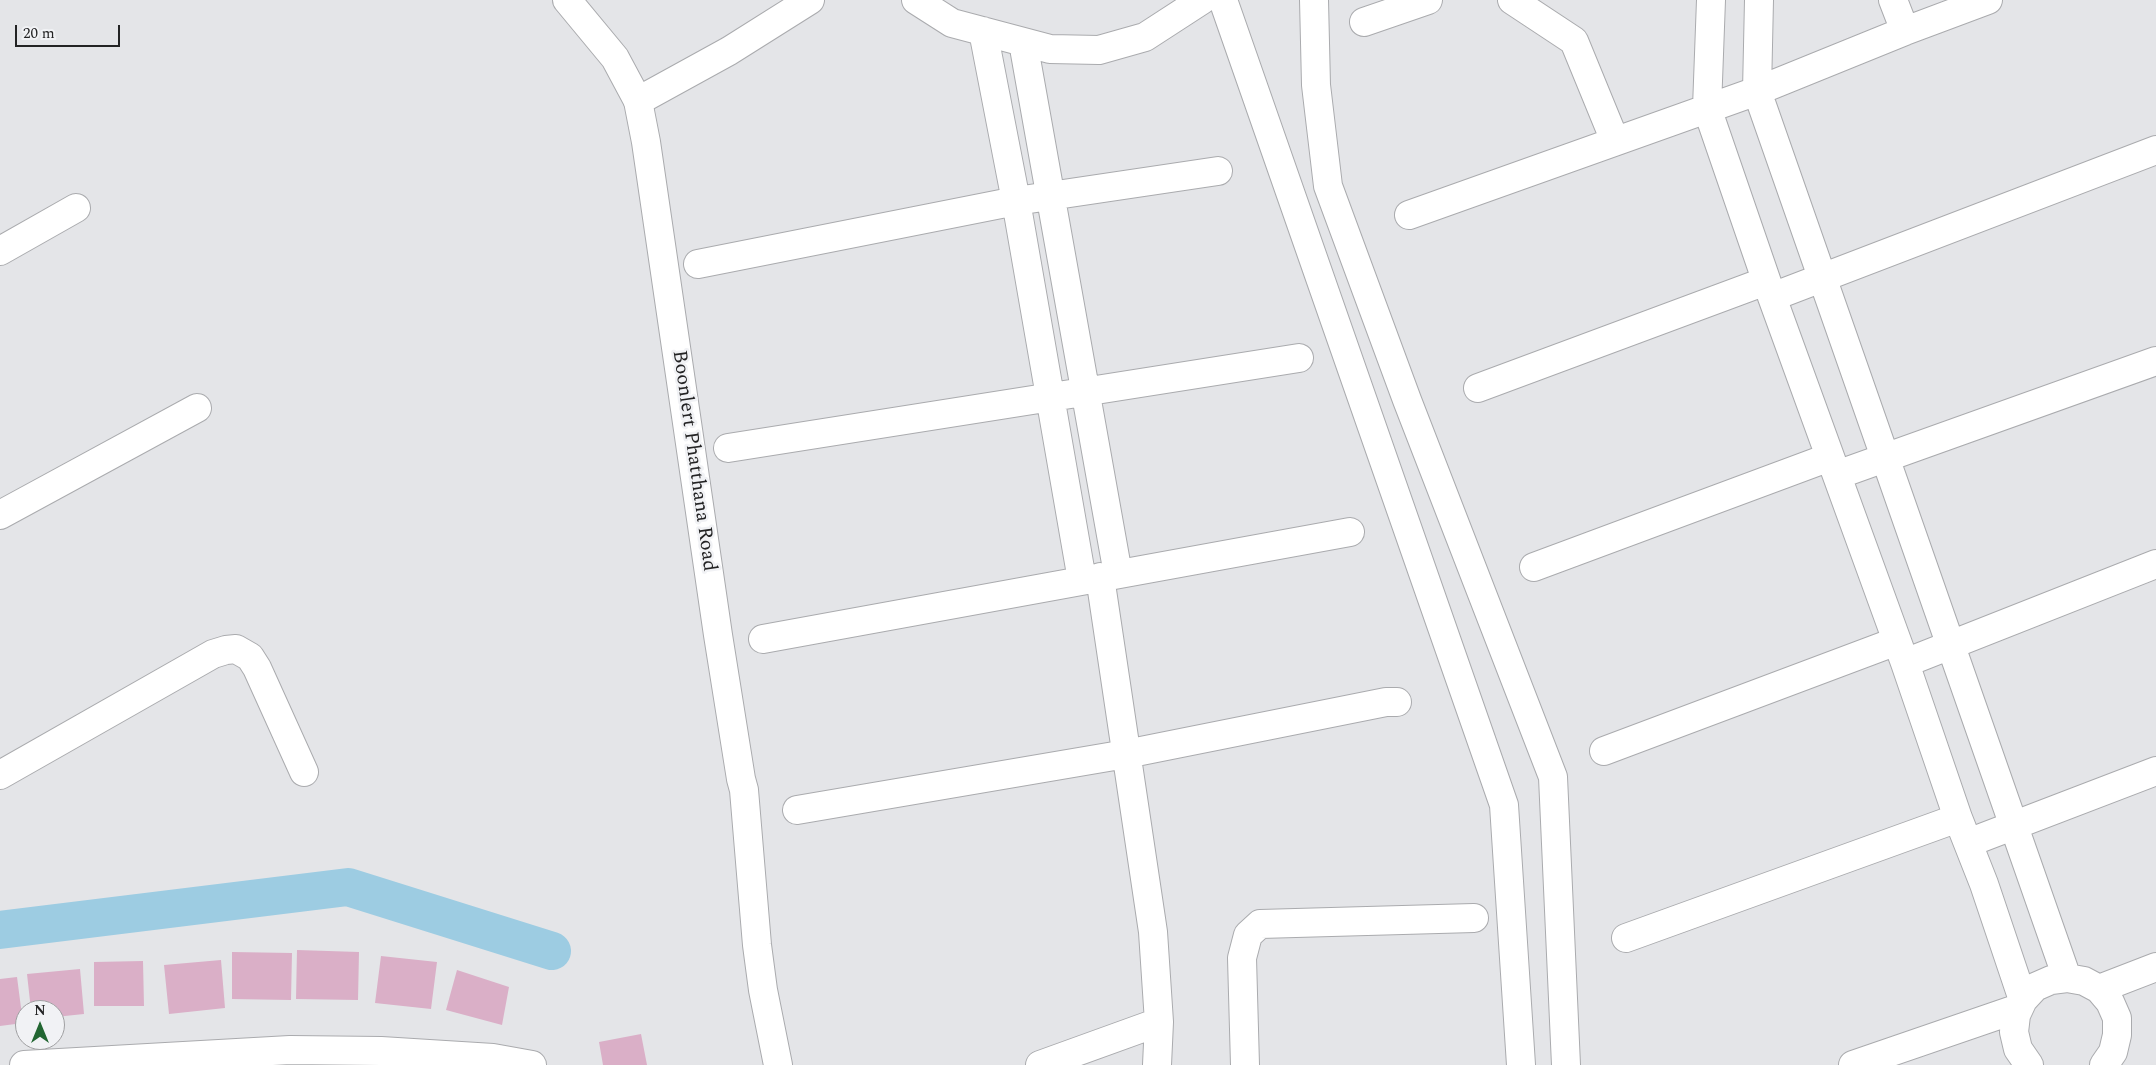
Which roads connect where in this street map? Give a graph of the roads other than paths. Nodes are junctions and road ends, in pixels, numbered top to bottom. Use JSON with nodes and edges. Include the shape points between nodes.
{"nodes":[{"id":1,"x":567,"y":0,"type":"edge"},
{"id":2,"x":810,"y":0,"type":"edge"},
{"id":3,"x":916,"y":0,"type":"edge"},
{"id":4,"x":1202,"y":0,"type":"edge"},
{"id":5,"x":1223,"y":0,"type":"edge"},
{"id":6,"x":1314,"y":0,"type":"edge"},
{"id":7,"x":1428,"y":0,"type":"edge"},
{"id":8,"x":1512,"y":0,"type":"edge"},
{"id":9,"x":1711,"y":0,"type":"edge"},
{"id":10,"x":1759,"y":0,"type":"edge"},
{"id":11,"x":1893,"y":0,"type":"edge"},
{"id":12,"x":1988,"y":0,"type":"edge"},
{"id":13,"x":1364,"y":22,"type":"dead end"},
{"id":14,"x":983,"y":31,"type":"junction"},
{"id":15,"x":1904,"y":31,"type":"junction"},
{"id":16,"x":1023,"y":42,"type":"junction"},
{"id":17,"x":1757,"y":91,"type":"junction"},
{"id":18,"x":638,"y":101,"type":"junction"},
{"id":19,"x":1706,"y":108,"type":"junction"},
{"id":20,"x":1615,"y":141,"type":"junction"},
{"id":21,"x":2156,"y":150,"type":"edge"},
{"id":22,"x":1218,"y":172,"type":"dead end"},
{"id":23,"x":1050,"y":195,"type":"junction"},
{"id":24,"x":1016,"y":201,"type":"junction"},
{"id":25,"x":76,"y":208,"type":"dead end"},
{"id":26,"x":1409,"y":215,"type":"dead end"},
{"id":27,"x":0,"y":251,"type":"edge"},
{"id":28,"x":698,"y":264,"type":"dead end"},
{"id":29,"x":1822,"y":278,"type":"junction"},
{"id":30,"x":1769,"y":289,"type":"junction"},
{"id":31,"x":1299,"y":358,"type":"dead end"},
{"id":32,"x":2156,"y":361,"type":"edge"},
{"id":33,"x":1478,"y":388,"type":"dead end"},
{"id":34,"x":1084,"y":392,"type":"junction"},
{"id":35,"x":1050,"y":398,"type":"junction"},
{"id":36,"x":197,"y":408,"type":"dead end"},
{"id":37,"x":728,"y":448,"type":"dead end"},
{"id":38,"x":1885,"y":458,"type":"junction"},
{"id":39,"x":1834,"y":466,"type":"junction"},
{"id":40,"x":0,"y":515,"type":"edge"},
{"id":41,"x":1350,"y":532,"type":"dead end"},
{"id":42,"x":2156,"y":564,"type":"edge"},
{"id":43,"x":1534,"y":567,"type":"dead end"},
{"id":44,"x":1100,"y":577,"type":"junction"},
{"id":45,"x":763,"y":639,"type":"dead end"},
{"id":46,"x":1951,"y":645,"type":"junction"},
{"id":47,"x":1901,"y":652,"type":"junction"},
{"id":48,"x":1397,"y":702,"type":"dead end"},
{"id":49,"x":1604,"y":751,"type":"dead end"},
{"id":50,"x":1126,"y":754,"type":"junction"},
{"id":51,"x":2156,"y":771,"type":"edge"},
{"id":52,"x":304,"y":772,"type":"dead end"},
{"id":53,"x":0,"y":775,"type":"edge"},
{"id":54,"x":796,"y":810,"type":"dead end"},
{"id":55,"x":1958,"y":818,"type":"junction"},
{"id":56,"x":2014,"y":825,"type":"junction"},
{"id":57,"x":1968,"y":843,"type":"junction"},
{"id":58,"x":1474,"y":918,"type":"dead end"},
{"id":59,"x":1626,"y":938,"type":"dead end"},
{"id":60,"x":2156,"y":967,"type":"edge"},
{"id":61,"x":2067,"y":978,"type":"junction"},
{"id":62,"x":2099,"y":989,"type":"junction"},
{"id":63,"x":2021,"y":1004,"type":"junction"},
{"id":64,"x":1159,"y":1022,"type":"junction"},
{"id":65,"x":24,"y":1065,"type":"edge"},
{"id":66,"x":532,"y":1065,"type":"edge"},
{"id":67,"x":778,"y":1065,"type":"edge"},
{"id":68,"x":1040,"y":1065,"type":"edge"},
{"id":69,"x":1158,"y":1065,"type":"edge"},
{"id":70,"x":1245,"y":1065,"type":"edge"},
{"id":71,"x":1521,"y":1065,"type":"edge"},
{"id":72,"x":1566,"y":1065,"type":"edge"},
{"id":73,"x":1853,"y":1065,"type":"edge"},
{"id":74,"x":2029,"y":1065,"type":"edge"},
{"id":75,"x":2104,"y":1065,"type":"edge"}],
"edges":[{"from":1,"to":18,"type":"street","name":"Boonlert Phatthana Road","via":[[614,58]]},
{"from":2,"to":18,"type":"street","via":[[729,51]]},
{"from":3,"to":14,"type":"street","via":[[952,23]]},
{"from":4,"to":16,"type":"street","via":[[1144,37],[1099,50],[1050,49]]},
{"from":5,"to":71,"type":"street","via":[[1504,805]]},
{"from":6,"to":72,"type":"street","via":[[1316,85],[1328,186],[1553,778]]},
{"from":7,"to":13,"type":"street"},
{"from":8,"to":20,"type":"street","via":[[1574,41]]},
{"from":9,"to":19,"type":"street"},
{"from":10,"to":17,"type":"street"},
{"from":11,"to":15,"type":"street"},
{"from":12,"to":15,"type":"street"},
{"from":14,"to":16,"type":"street"},
{"from":14,"to":24,"type":"street"},
{"from":15,"to":17,"type":"street"},
{"from":16,"to":23,"type":"street"},
{"from":17,"to":19,"type":"street"},
{"from":17,"to":29,"type":"street"},
{"from":18,"to":67,"type":"street","name":"Boonlert Phatthana Road","via":[[744,790],[757,945]]},
{"from":19,"to":20,"type":"street"},
{"from":19,"to":30,"type":"street"},
{"from":20,"to":26,"type":"street"},
{"from":21,"to":29,"type":"street"},
{"from":22,"to":23,"type":"street"},
{"from":23,"to":24,"type":"street"},
{"from":23,"to":34,"type":"street"},
{"from":24,"to":28,"type":"street"},
{"from":24,"to":35,"type":"street"},
{"from":25,"to":27,"type":"street"},
{"from":29,"to":30,"type":"street"},
{"from":29,"to":38,"type":"street"},
{"from":30,"to":33,"type":"street"},
{"from":30,"to":39,"type":"street"},
{"from":31,"to":34,"type":"street"},
{"from":32,"to":38,"type":"street"},
{"from":34,"to":35,"type":"street"},
{"from":34,"to":44,"type":"street"},
{"from":35,"to":37,"type":"street"},
{"from":35,"to":44,"type":"street"},
{"from":36,"to":40,"type":"street"},
{"from":38,"to":39,"type":"street"},
{"from":38,"to":46,"type":"street"},
{"from":39,"to":43,"type":"street"},
{"from":39,"to":47,"type":"street"},
{"from":41,"to":44,"type":"street"},
{"from":42,"to":46,"type":"street"},
{"from":44,"to":45,"type":"street"},
{"from":44,"to":50,"type":"street"},
{"from":46,"to":47,"type":"street"},
{"from":46,"to":56,"type":"street"},
{"from":47,"to":49,"type":"street"},
{"from":47,"to":55,"type":"street"},
{"from":48,"to":50,"type":"street"},
{"from":50,"to":54,"type":"street"},
{"from":50,"to":64,"type":"street","via":[[1153,932]]},
{"from":51,"to":56,"type":"street"},
{"from":52,"to":53,"type":"street","via":[[257,668],[250,657],[236,649],[213,654]]},
{"from":55,"to":57,"type":"street"},
{"from":55,"to":59,"type":"street"},
{"from":56,"to":57,"type":"street"},
{"from":56,"to":61,"type":"street"},
{"from":57,"to":63,"type":"street"},
{"from":58,"to":70,"type":"street","via":[[1260,924],[1248,935],[1242,958]]},
{"from":60,"to":62,"type":"street"},
{"from":61,"to":62,"type":"street","via":[[2084,981]]},
{"from":61,"to":63,"type":"street","via":[[2051,980],[2035,988]]},
{"from":62,"to":75,"type":"street","via":[[2117,1018],[2113,1052]]},
{"from":63,"to":73,"type":"street"},
{"from":63,"to":74,"type":"street","via":[[2014,1032],[2018,1049]]},
{"from":64,"to":68,"type":"street"},
{"from":64,"to":69,"type":"street"},
{"from":65,"to":66,"type":"street","via":[[290,1050],[400,1052],[493,1058]]}]}
